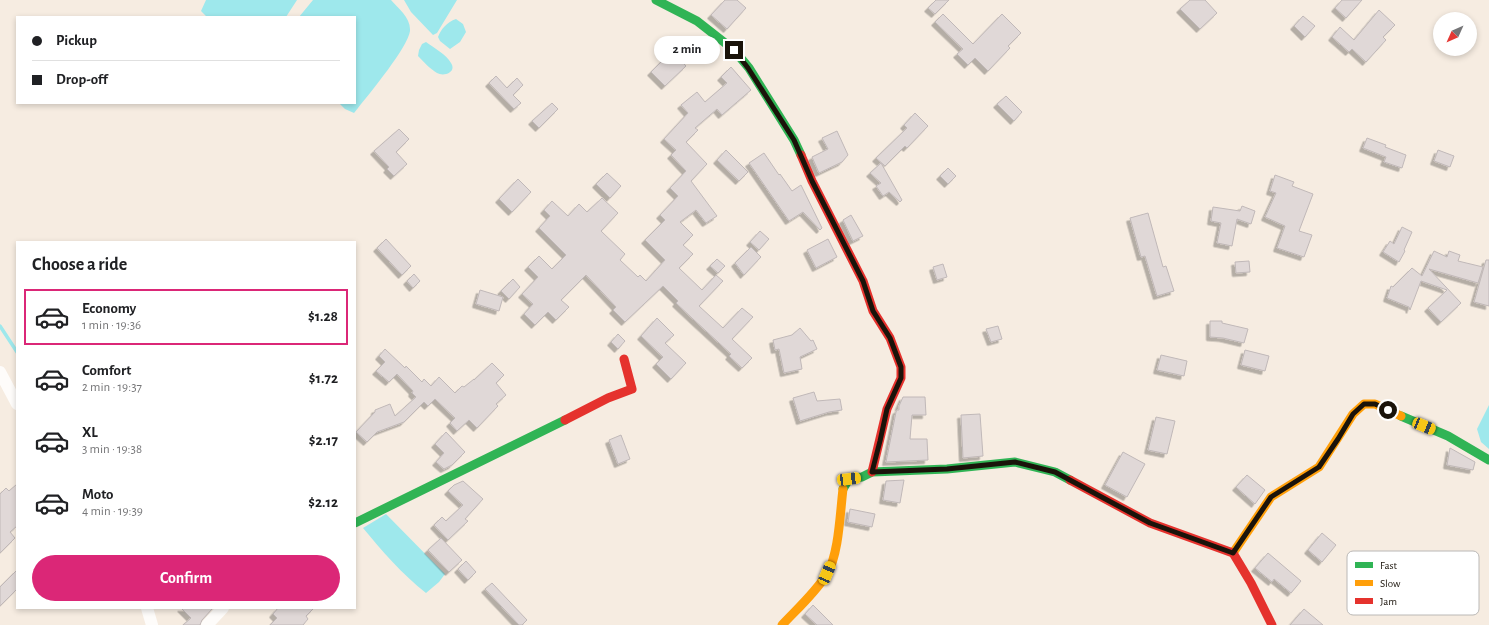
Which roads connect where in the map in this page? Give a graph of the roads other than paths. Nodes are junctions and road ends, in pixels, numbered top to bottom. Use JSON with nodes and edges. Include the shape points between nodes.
{"nodes":[{"id":1,"x":656,"y":0,"type":"edge"},
{"id":2,"x":624,"y":359,"type":"dead end"},
{"id":3,"x":0,"y":372,"type":"edge"},
{"id":4,"x":16,"y":402,"type":"edge"},
{"id":5,"x":1489,"y":460,"type":"edge"},
{"id":6,"x":872,"y":472,"type":"junction"},
{"id":7,"x":356,"y":522,"type":"edge"},
{"id":8,"x":1233,"y":553,"type":"junction"},
{"id":9,"x":147,"y":609,"type":"edge"},
{"id":10,"x":222,"y":609,"type":"edge"},
{"id":11,"x":152,"y":625,"type":"edge"},
{"id":12,"x":207,"y":625,"type":"edge"},
{"id":13,"x":782,"y":625,"type":"edge"},
{"id":14,"x":1272,"y":625,"type":"edge"}],
"edges":[{"from":1,"to":6,"type":"street","via":[[697,21],[734,50],[748,68],[794,140],[863,281],[873,311],[890,338],[901,367],[901,378],[887,409]]},
{"from":2,"to":7,"type":"street","via":[[632,389],[608,398],[584,412]]},
{"from":3,"to":4,"type":"street"},
{"from":5,"to":8,"type":"street","via":[[1435,430],[1375,404],[1364,404],[1353,414],[1319,467],[1271,497]]},
{"from":6,"to":8,"type":"street","via":[[947,469],[1015,462],[1055,472],[1150,523]]},
{"from":6,"to":13,"type":"street","via":[[849,479],[846,483],[834,556],[827,573]]},
{"from":8,"to":14,"type":"street"},
{"from":9,"to":11,"type":"street"},
{"from":10,"to":12,"type":"street"}]}
